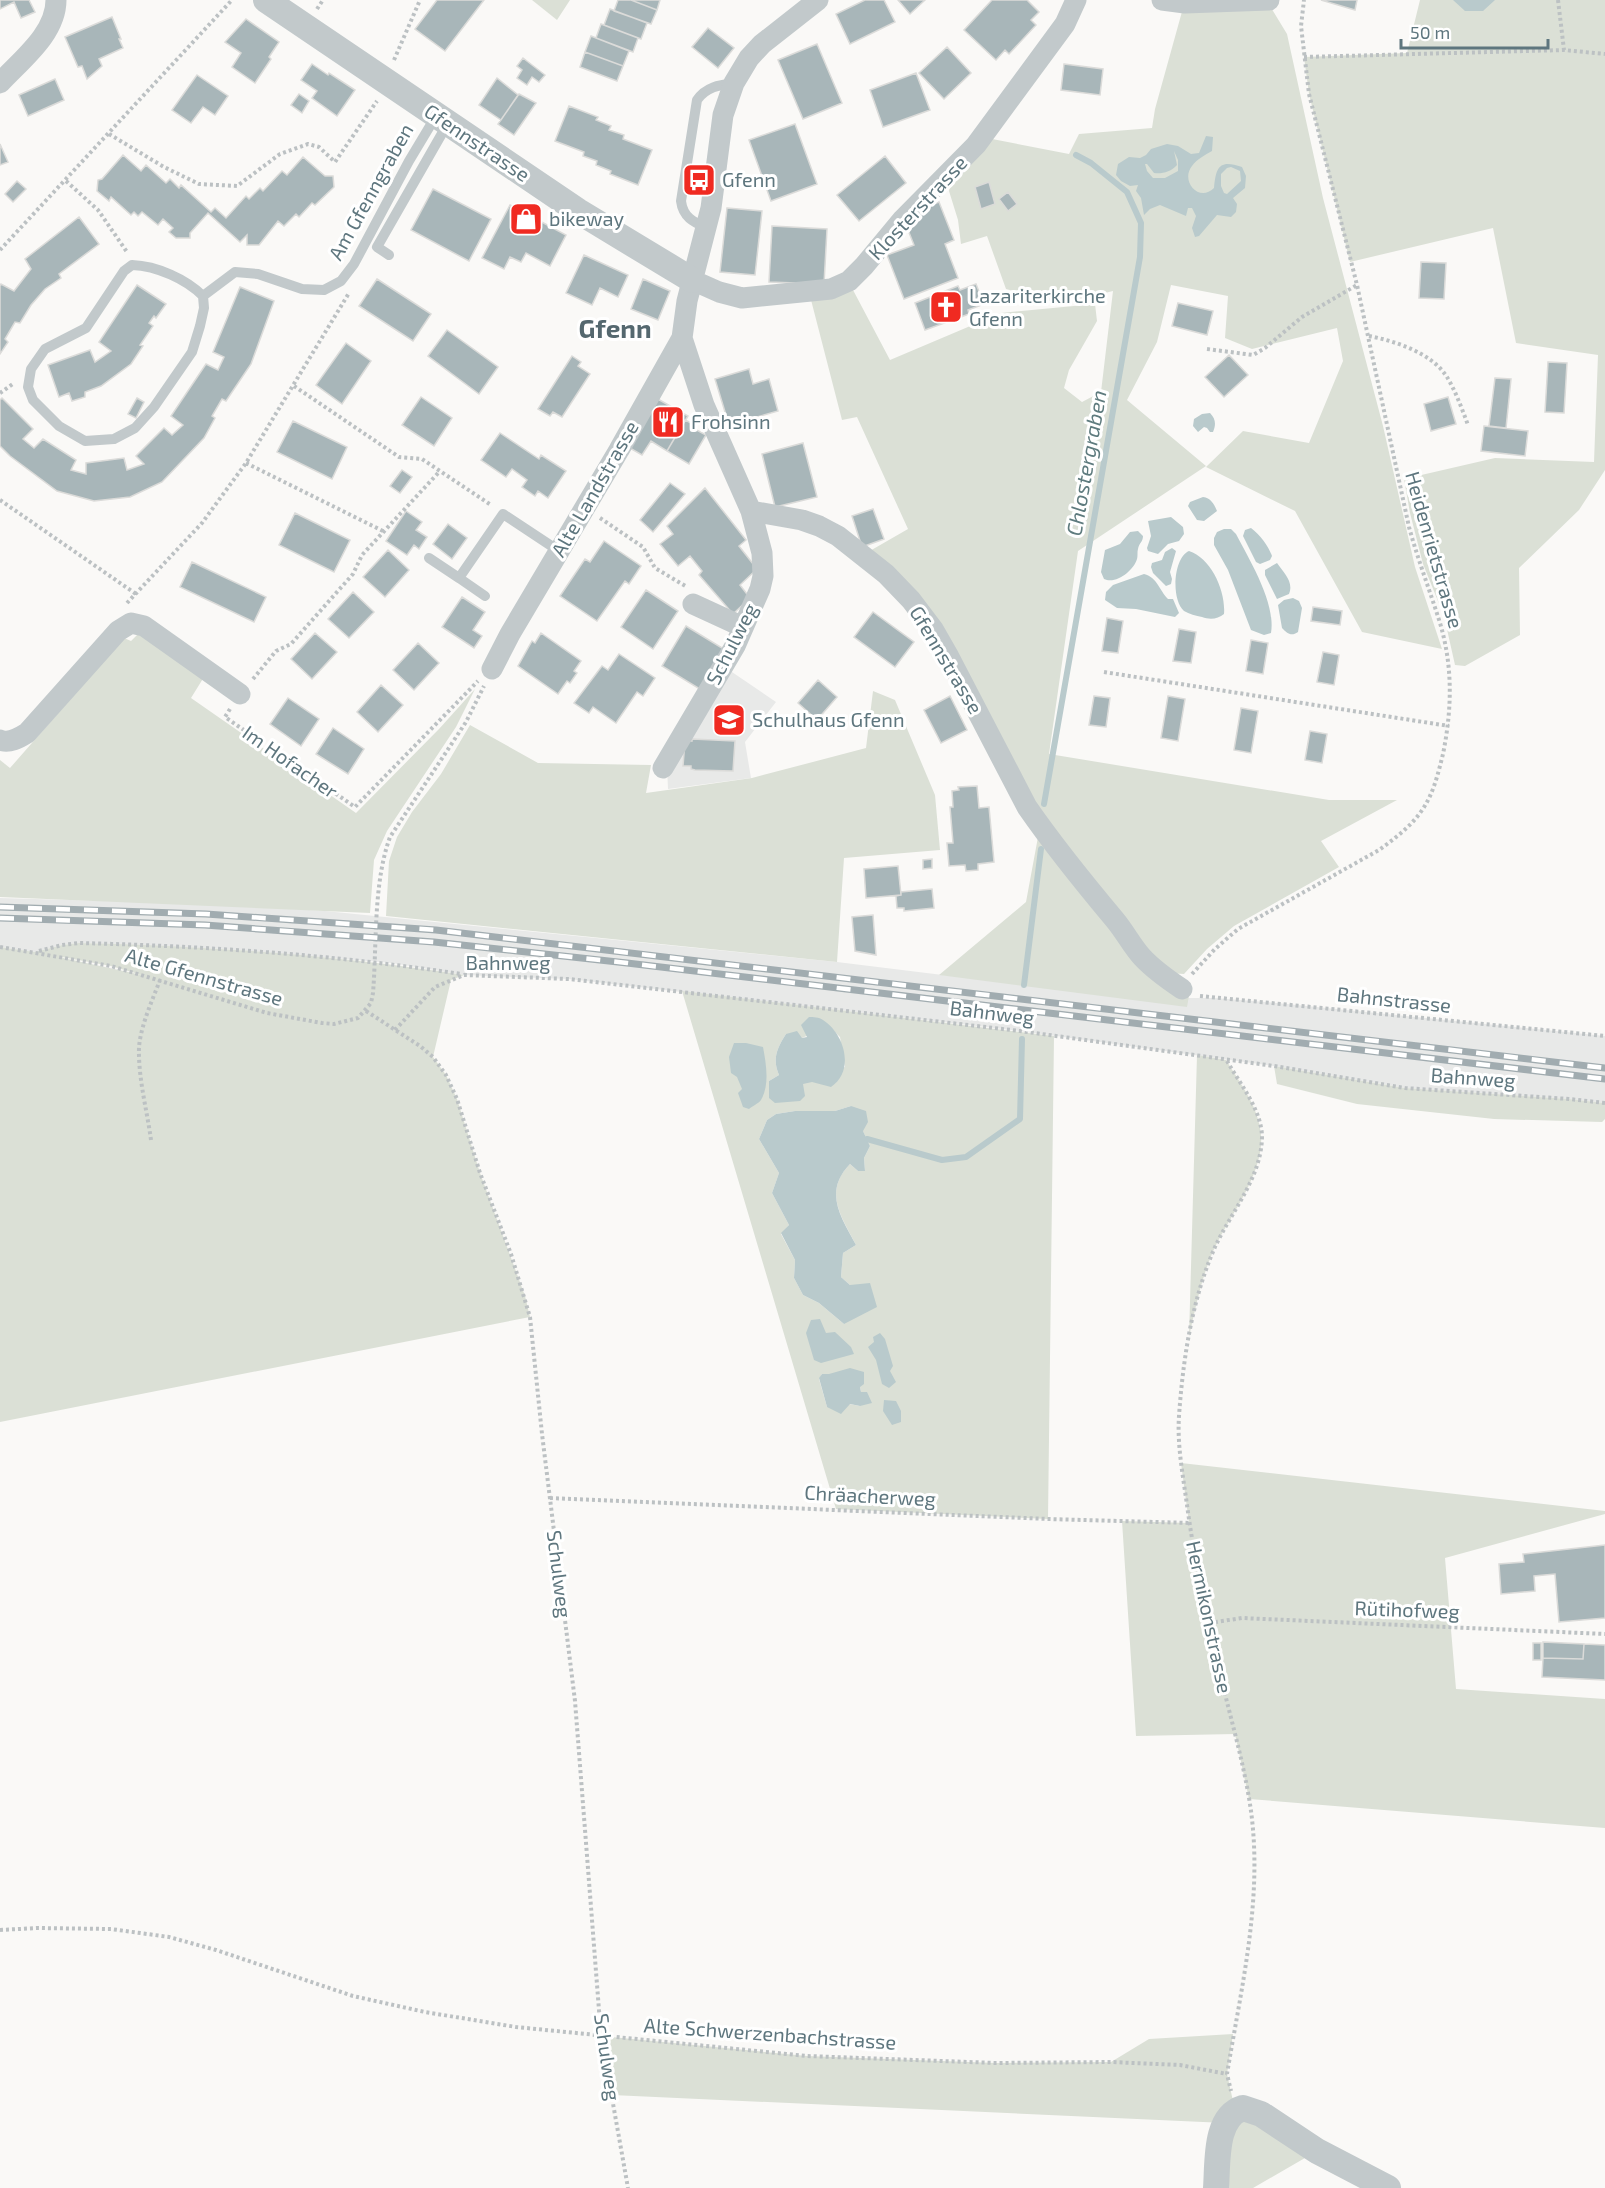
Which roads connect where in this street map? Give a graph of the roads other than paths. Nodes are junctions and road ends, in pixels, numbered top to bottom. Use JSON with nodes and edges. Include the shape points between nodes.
{"nodes":[{"id":1,"x":56,"y":0,"type":"edge"},
{"id":2,"x":266,"y":0,"type":"edge"},
{"id":3,"x":818,"y":0,"type":"edge"},
{"id":4,"x":1076,"y":0,"type":"edge"},
{"id":5,"x":1162,"y":0,"type":"edge"},
{"id":6,"x":1269,"y":0,"type":"edge"},
{"id":7,"x":0,"y":83,"type":"edge"},
{"id":8,"x":734,"y":83,"type":"junction"},
{"id":9,"x":442,"y":119,"type":"junction"},
{"id":10,"x":707,"y":228,"type":"junction"},
{"id":11,"x":389,"y":255,"type":"dead end"},
{"id":12,"x":692,"y":280,"type":"junction"},
{"id":13,"x":203,"y":296,"type":"junction"},
{"id":14,"x":682,"y":338,"type":"junction"},
{"id":15,"x":751,"y":511,"type":"junction"},
{"id":16,"x":559,"y":551,"type":"junction"},
{"id":17,"x":429,"y":558,"type":"dead end"},
{"id":18,"x":459,"y":578,"type":"junction"},
{"id":19,"x":485,"y":596,"type":"dead end"},
{"id":20,"x":693,"y":604,"type":"road end"},
{"id":21,"x":743,"y":627,"type":"junction"},
{"id":22,"x":492,"y":669,"type":"road end"},
{"id":23,"x":240,"y":694,"type":"road end"},
{"id":24,"x":0,"y":740,"type":"edge"},
{"id":25,"x":663,"y":768,"type":"dead end"},
{"id":26,"x":1182,"y":989,"type":"road end"},
{"id":27,"x":1216,"y":2188,"type":"edge"},
{"id":28,"x":1388,"y":2188,"type":"edge"}],
"edges":[{"from":1,"to":7,"type":"street","via":[[45,34]]},
{"from":2,"to":9,"type":"street","name":"Gfennstrasse"},
{"from":3,"to":8,"type":"street","name":"Alte Landstrasse","via":[[762,44]]},
{"from":4,"to":12,"type":"street","name":"Klosterstrasse","via":[[1065,24],[976,145],[849,281],[831,289],[742,298]]},
{"from":5,"to":6,"type":"street"},
{"from":8,"to":10,"type":"street","name":"Alte Landstrasse","via":[[723,115]]},
{"from":8,"to":10,"type":"lane","via":[[716,86],[697,100],[681,201],[688,218]]},
{"from":9,"to":11,"type":"lane","via":[[377,247]]},
{"from":9,"to":12,"type":"street","name":"Gfennstrasse","via":[[587,217]]},
{"from":9,"to":13,"type":"lane","name":"Am Gfenngraben","via":[[408,161],[354,264],[341,281],[324,290],[302,289],[258,274],[234,272]]},
{"from":10,"to":12,"type":"street","name":"Alte Landstrasse"},
{"from":12,"to":14,"type":"street","name":"Alte Landstrasse"},
{"from":13,"to":13,"type":"lane","via":[[190,284],[145,265],[132,265],[86,328],[45,349],[31,369],[28,387],[33,400],[59,426],[85,441],[114,439],[135,428],[192,352],[204,308]]},
{"from":14,"to":15,"type":"street","via":[[704,405]]},
{"from":14,"to":16,"type":"street","name":"Alte Landstrasse"},
{"from":15,"to":21,"type":"street","name":"Schulweg","via":[[764,576]]},
{"from":15,"to":26,"type":"street","name":"Gfennstrasse","via":[[802,520],[838,536],[886,574],[911,600],[949,657],[1040,826],[1141,956]]},
{"from":16,"to":18,"type":"lane","via":[[503,514]]},
{"from":16,"to":22,"type":"street","name":"Alte Landstrasse"},
{"from":17,"to":18,"type":"lane"},
{"from":18,"to":19,"type":"lane"},
{"from":20,"to":21,"type":"street"},
{"from":21,"to":25,"type":"street","name":"Schulweg"},
{"from":23,"to":24,"type":"street","name":"Im Hofacher","via":[[144,626],[131,623],[118,631],[27,733],[20,738]]},
{"from":27,"to":28,"type":"street","via":[[1225,2123],[1235,2110],[1243,2108],[1261,2114],[1317,2151]]}]}
